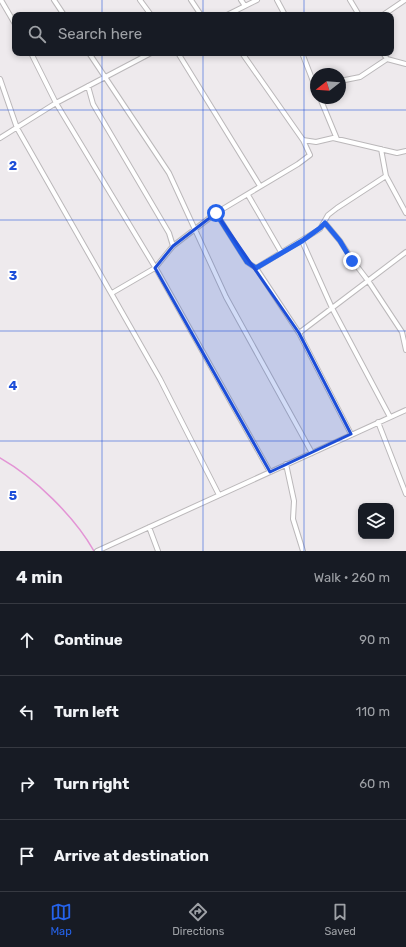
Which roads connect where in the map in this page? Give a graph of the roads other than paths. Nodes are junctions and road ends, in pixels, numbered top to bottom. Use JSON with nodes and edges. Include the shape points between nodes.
{"nodes":[{"id":1,"x":1,"y":0,"type":"edge"},
{"id":2,"x":54,"y":0,"type":"edge"},
{"id":3,"x":140,"y":0,"type":"edge"},
{"id":4,"x":191,"y":0,"type":"edge"},
{"id":5,"x":241,"y":0,"type":"edge"},
{"id":6,"x":257,"y":0,"type":"edge"},
{"id":7,"x":278,"y":0,"type":"edge"},
{"id":8,"x":350,"y":0,"type":"edge"},
{"id":9,"x":405,"y":0,"type":"edge"},
{"id":10,"x":245,"y":6,"type":"junction"},
{"id":11,"x":62,"y":12,"type":"edge"},
{"id":12,"x":149,"y":12,"type":"edge"},
{"id":13,"x":199,"y":12,"type":"edge"},
{"id":14,"x":233,"y":12,"type":"edge"},
{"id":15,"x":284,"y":12,"type":"edge"},
{"id":16,"x":357,"y":12,"type":"edge"},
{"id":17,"x":387,"y":12,"type":"edge"},
{"id":18,"x":12,"y":19,"type":"edge"},
{"id":19,"x":32,"y":56,"type":"edge"},
{"id":20,"x":91,"y":56,"type":"edge"},
{"id":21,"x":145,"y":56,"type":"edge"},
{"id":22,"x":180,"y":56,"type":"edge"},
{"id":23,"x":244,"y":56,"type":"edge"},
{"id":24,"x":303,"y":56,"type":"edge"},
{"id":25,"x":386,"y":56,"type":"edge"},
{"id":26,"x":388,"y":59,"type":"junction"},
{"id":27,"x":406,"y":64,"type":"edge"},
{"id":28,"x":310,"y":74,"type":"edge"},
{"id":29,"x":106,"y":77,"type":"junction"},
{"id":30,"x":0,"y":78,"type":"edge"},
{"id":31,"x":346,"y":80,"type":"edge"},
{"id":32,"x":88,"y":86,"type":"junction"},
{"id":33,"x":56,"y":103,"type":"junction"},
{"id":34,"x":322,"y":104,"type":"edge"},
{"id":35,"x":17,"y":128,"type":"junction"},
{"id":36,"x":0,"y":138,"type":"edge"},
{"id":37,"x":337,"y":139,"type":"junction"},
{"id":38,"x":303,"y":140,"type":"junction"},
{"id":39,"x":381,"y":149,"type":"junction"},
{"id":40,"x":406,"y":151,"type":"edge"},
{"id":41,"x":386,"y":176,"type":"junction"},
{"id":42,"x":260,"y":186,"type":"junction"},
{"id":43,"x":248,"y":195,"type":"junction"},
{"id":44,"x":405,"y":207,"type":"edge"},
{"id":45,"x":216,"y":213,"type":"junction"},
{"id":46,"x":406,"y":213,"type":"edge"},
{"id":47,"x":325,"y":223,"type":"junction"},
{"id":48,"x":195,"y":229,"type":"junction"},
{"id":49,"x":302,"y":241,"type":"junction"},
{"id":50,"x":173,"y":246,"type":"junction"},
{"id":51,"x":280,"y":252,"type":"junction"},
{"id":52,"x":406,"y":252,"type":"edge"},
{"id":53,"x":155,"y":268,"type":"junction"},
{"id":54,"x":256,"y":268,"type":"junction"},
{"id":55,"x":368,"y":282,"type":"junction"},
{"id":56,"x":112,"y":293,"type":"junction"},
{"id":57,"x":332,"y":308,"type":"junction"},
{"id":58,"x":404,"y":331,"type":"edge"},
{"id":59,"x":299,"y":333,"type":"junction"},
{"id":60,"x":406,"y":350,"type":"edge"},
{"id":61,"x":406,"y":410,"type":"edge"},
{"id":62,"x":390,"y":417,"type":"junction"},
{"id":63,"x":378,"y":422,"type":"junction"},
{"id":64,"x":351,"y":434,"type":"junction"},
{"id":65,"x":312,"y":452,"type":"junction"},
{"id":66,"x":286,"y":464,"type":"junction"},
{"id":67,"x":270,"y":472,"type":"junction"},
{"id":68,"x":406,"y":476,"type":"edge"},
{"id":69,"x":400,"y":479,"type":"junction"},
{"id":70,"x":406,"y":494,"type":"edge"},
{"id":71,"x":219,"y":495,"type":"junction"},
{"id":72,"x":149,"y":527,"type":"junction"},
{"id":73,"x":97,"y":551,"type":"edge"},
{"id":74,"x":158,"y":551,"type":"edge"},
{"id":75,"x":303,"y":551,"type":"edge"}],
"edges":[{"from":1,"to":18,"type":"street"},
{"from":2,"to":11,"type":"street"},
{"from":3,"to":12,"type":"street"},
{"from":4,"to":13,"type":"street"},
{"from":5,"to":10,"type":"street"},
{"from":6,"to":10,"type":"street"},
{"from":7,"to":15,"type":"street"},
{"from":8,"to":16,"type":"street"},
{"from":9,"to":17,"type":"street"},
{"from":10,"to":14,"type":"street"},
{"from":19,"to":33,"type":"street"},
{"from":20,"to":29,"type":"street"},
{"from":21,"to":29,"type":"street"},
{"from":22,"to":42,"type":"street"},
{"from":23,"to":38,"type":"street"},
{"from":24,"to":28,"type":"street"},
{"from":25,"to":26,"type":"street"},
{"from":26,"to":27,"type":"street"},
{"from":26,"to":31,"type":"street","via":[[360,77]]},
{"from":29,"to":32,"type":"street"},
{"from":29,"to":48,"type":"street","via":[[169,173]]},
{"from":30,"to":35,"type":"street"},
{"from":32,"to":33,"type":"street"},
{"from":32,"to":50,"type":"street","via":[[93,104],[169,233]]},
{"from":33,"to":35,"type":"street"},
{"from":33,"to":53,"type":"street"},
{"from":34,"to":37,"type":"street"},
{"from":35,"to":36,"type":"street"},
{"from":35,"to":56,"type":"street"},
{"from":37,"to":38,"type":"street","via":[[316,142]]},
{"from":37,"to":39,"type":"street"},
{"from":38,"to":42,"type":"street","via":[[310,155]]},
{"from":39,"to":40,"type":"street"},
{"from":39,"to":41,"type":"street"},
{"from":41,"to":44,"type":"street"},
{"from":41,"to":47,"type":"street","via":[[337,208],[328,216]]},
{"from":42,"to":43,"type":"street"},
{"from":43,"to":45,"type":"street"},
{"from":43,"to":51,"type":"street"},
{"from":44,"to":46,"type":"street"},
{"from":45,"to":48,"type":"street"},
{"from":45,"to":54,"type":"street","via":[[247,262]]},
{"from":47,"to":49,"type":"street"},
{"from":47,"to":55,"type":"street"},
{"from":48,"to":50,"type":"street"},
{"from":48,"to":65,"type":"street","via":[[226,297]]},
{"from":49,"to":51,"type":"street"},
{"from":49,"to":57,"type":"street"},
{"from":50,"to":53,"type":"street"},
{"from":51,"to":54,"type":"street"},
{"from":52,"to":55,"type":"street"},
{"from":53,"to":56,"type":"street"},
{"from":53,"to":67,"type":"street"},
{"from":54,"to":59,"type":"street"},
{"from":55,"to":57,"type":"street"},
{"from":55,"to":58,"type":"street"},
{"from":56,"to":71,"type":"street"},
{"from":57,"to":59,"type":"street"},
{"from":57,"to":62,"type":"street"},
{"from":58,"to":60,"type":"street"},
{"from":59,"to":64,"type":"street"},
{"from":61,"to":62,"type":"street"},
{"from":62,"to":63,"type":"street"},
{"from":63,"to":64,"type":"street"},
{"from":63,"to":69,"type":"street"},
{"from":64,"to":65,"type":"street"},
{"from":65,"to":66,"type":"street"},
{"from":66,"to":67,"type":"street"},
{"from":66,"to":75,"type":"street","via":[[294,501],[294,519]]},
{"from":67,"to":71,"type":"street"},
{"from":68,"to":69,"type":"street"},
{"from":69,"to":70,"type":"street"},
{"from":71,"to":72,"type":"street"},
{"from":72,"to":73,"type":"street"},
{"from":72,"to":74,"type":"street"}]}
